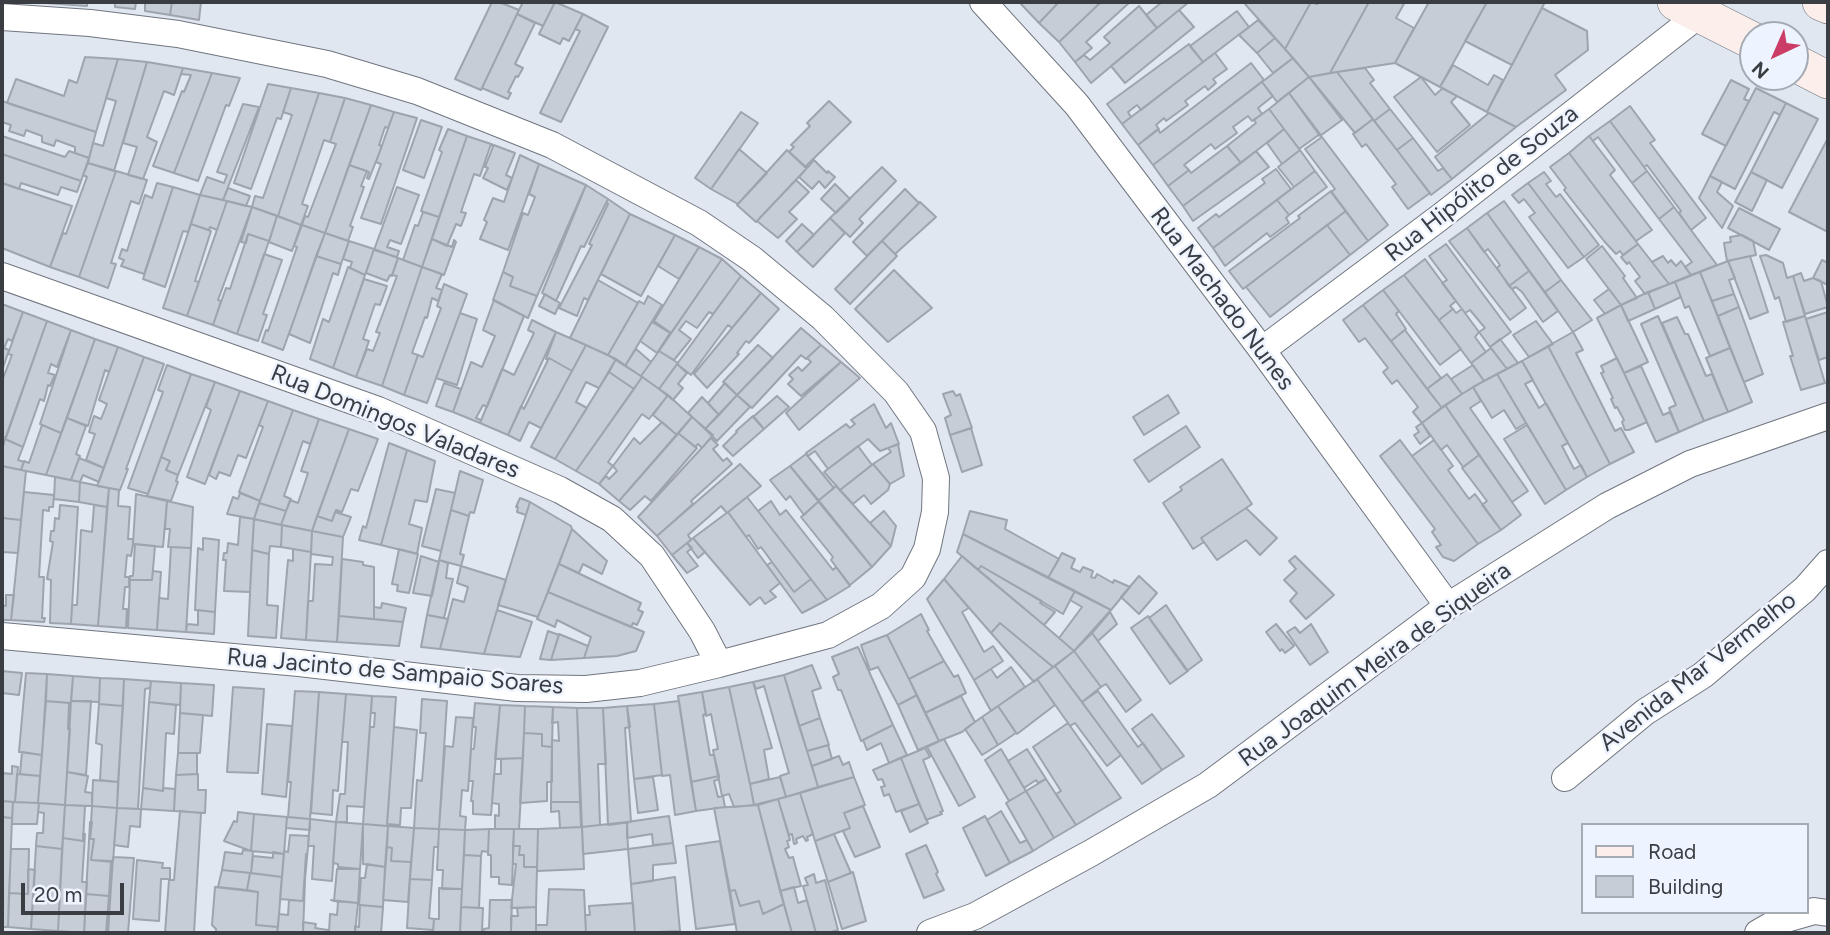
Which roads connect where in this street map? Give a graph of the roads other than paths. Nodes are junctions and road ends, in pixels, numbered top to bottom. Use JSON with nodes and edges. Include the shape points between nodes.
{"nodes":[{"id":1,"x":984,"y":2,"type":"edge"},
{"id":2,"x":1821,"y":2,"type":"edge"},
{"id":3,"x":1828,"y":5,"type":"edge"},
{"id":4,"x":1688,"y":8,"type":"edge"},
{"id":5,"x":2,"y":17,"type":"edge"},
{"id":6,"x":1739,"y":34,"type":"edge"},
{"id":7,"x":1809,"y":70,"type":"edge"},
{"id":8,"x":1828,"y":80,"type":"edge"},
{"id":9,"x":2,"y":276,"type":"edge"},
{"id":10,"x":1262,"y":350,"type":"junction"},
{"id":11,"x":1828,"y":416,"type":"edge"},
{"id":12,"x":1828,"y":563,"type":"edge"},
{"id":13,"x":1448,"y":606,"type":"junction"},
{"id":14,"x":2,"y":636,"type":"edge"},
{"id":15,"x":719,"y":664,"type":"junction"},
{"id":16,"x":1565,"y":778,"type":"dead end"},
{"id":17,"x":1809,"y":912,"type":"edge"},
{"id":18,"x":1828,"y":913,"type":"edge"},
{"id":19,"x":1804,"y":914,"type":"edge"},
{"id":20,"x":930,"y":933,"type":"edge"},
{"id":21,"x":1758,"y":933,"type":"edge"}],
"edges":[{"from":1,"to":10,"type":"street","name":"Rua Machado Nunes","via":[[1077,105]]},
{"from":2,"to":3,"type":"main road"},
{"from":4,"to":6,"type":"main road"},
{"from":4,"to":10,"type":"street","name":"Rua Hipólito de Souza","via":[[1439,218]]},
{"from":5,"to":15,"type":"street","name":"Rua Jacinto de Sampaio Soares","via":[[178,34],[327,64],[416,91],[552,145],[699,223],[752,258],[823,318],[896,392],[923,430],[936,478],[928,549],[913,577],[881,606],[828,635]]},
{"from":7,"to":8,"type":"main road"},
{"from":9,"to":15,"type":"street","name":"Rua Domingos Valadares","via":[[378,410],[560,490],[612,519],[652,556]]},
{"from":10,"to":13,"type":"street","name":"Rua Machado Nunes"},
{"from":11,"to":13,"type":"street","name":"Rua Joaquim Meira de Siqueira","via":[[1690,464],[1607,506]]},
{"from":12,"to":16,"type":"street","name":"Avenida Mar Vermelho","via":[[1805,589],[1703,675],[1645,712]]},
{"from":13,"to":20,"type":"street","name":"Rua Joaquim Meira de Siqueira","via":[[1208,785],[975,916]]},
{"from":14,"to":15,"type":"street","name":"Rua Jacinto de Sampaio Soares","via":[[517,688],[599,688]]},
{"from":17,"to":18,"type":"street"},
{"from":19,"to":21,"type":"street"}]}
